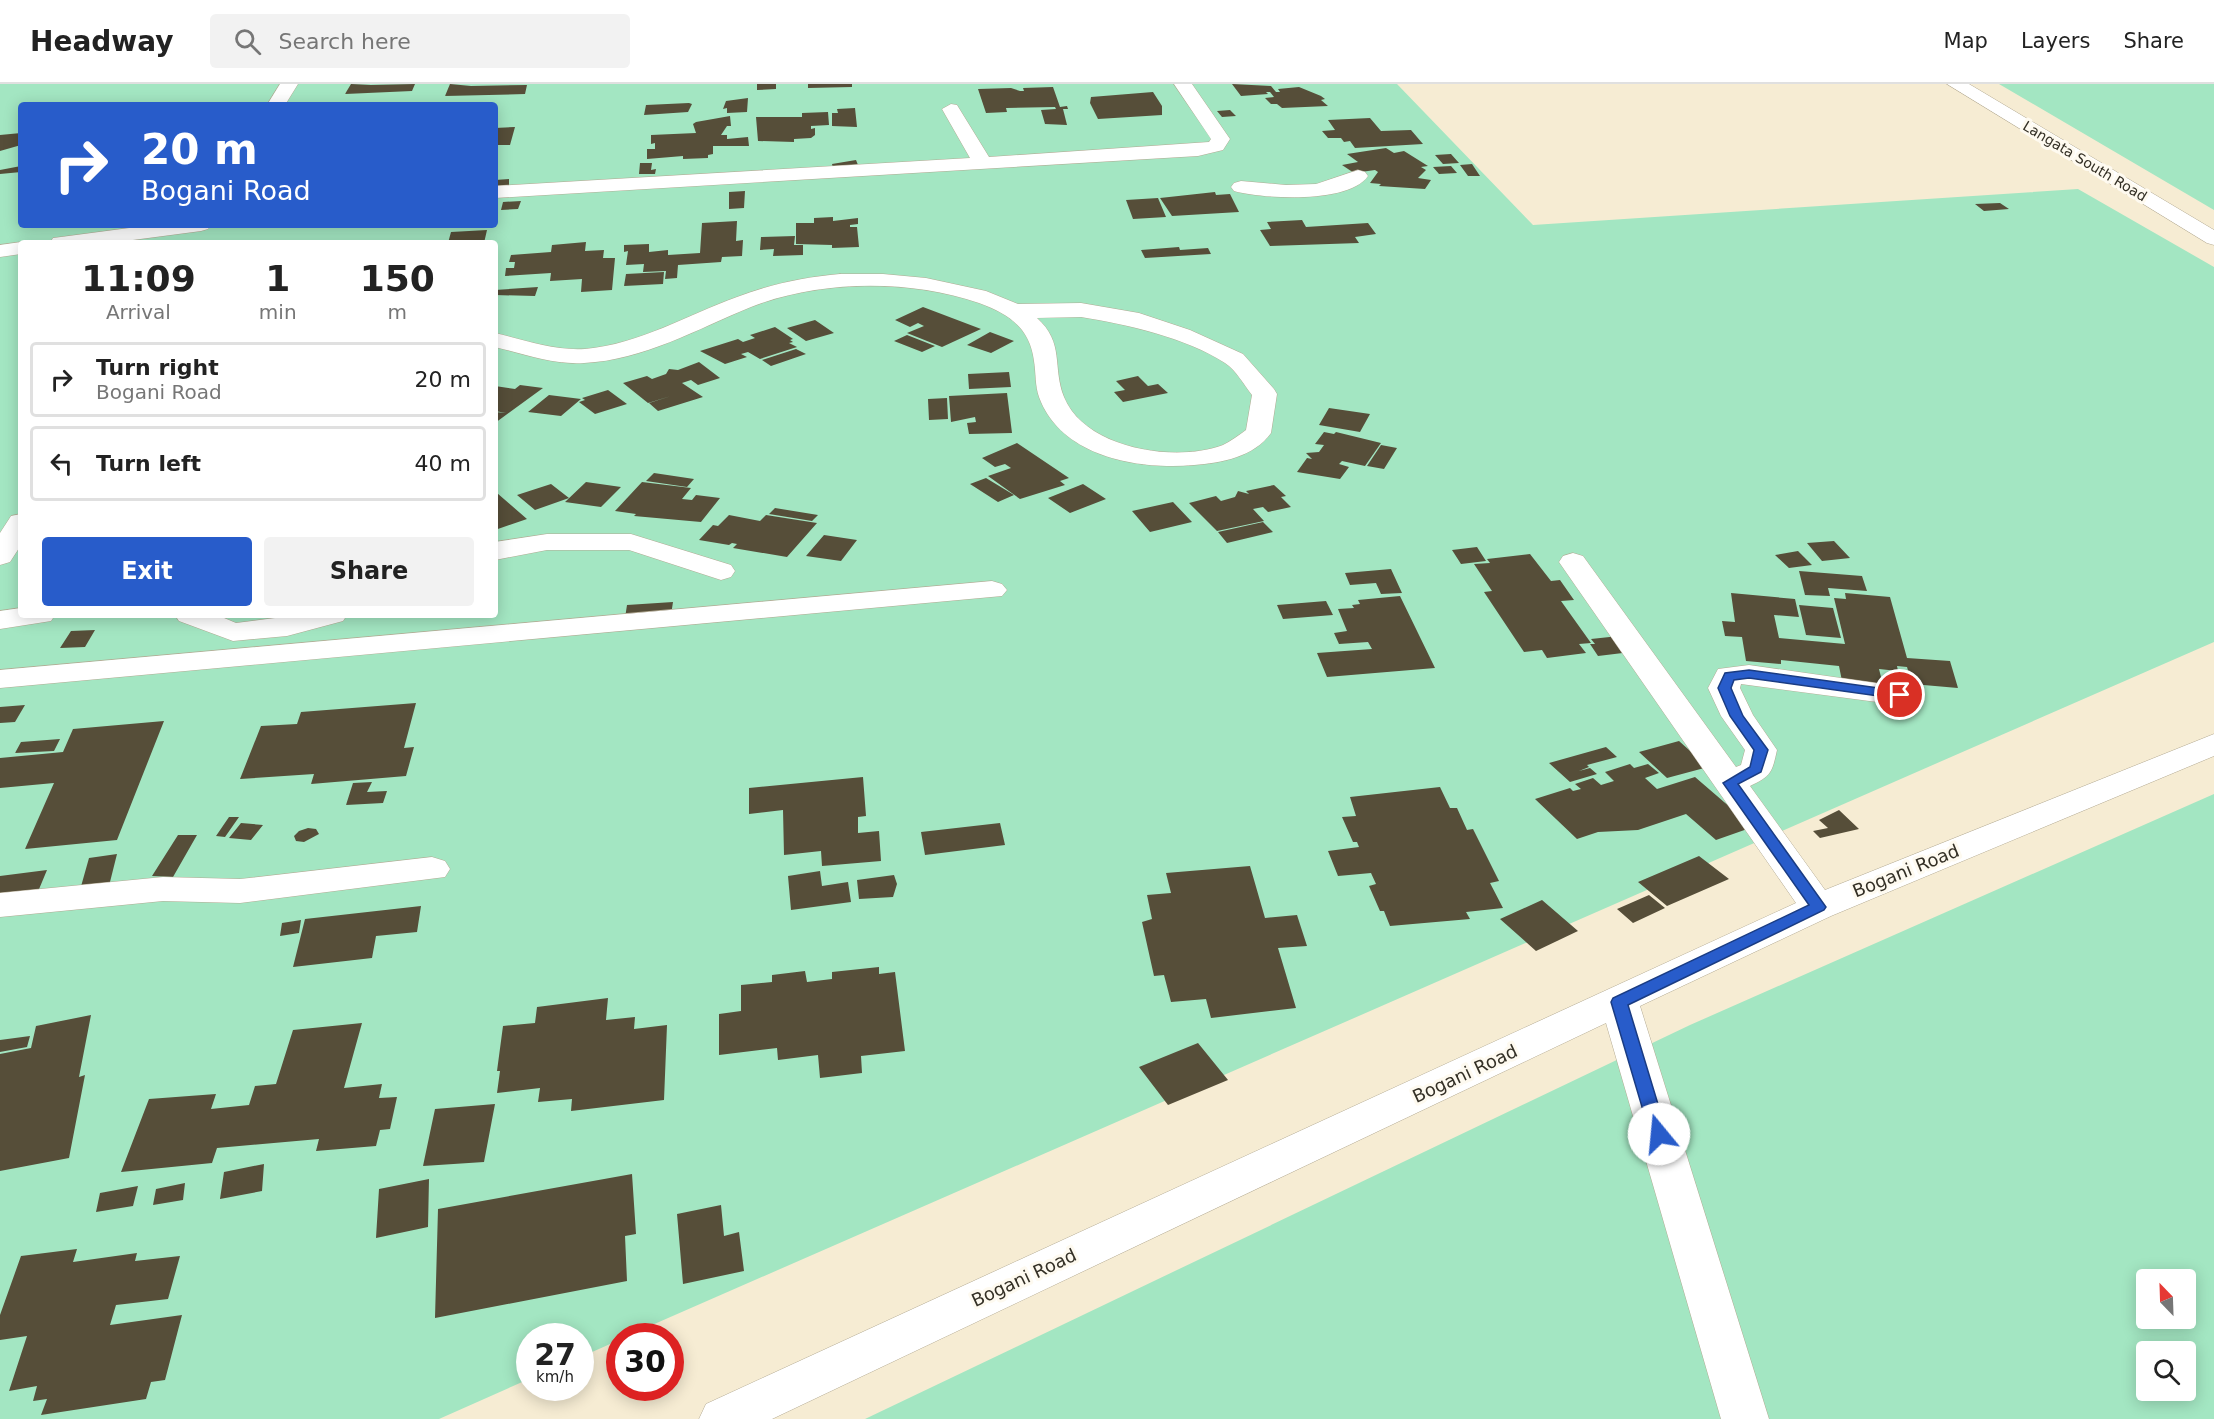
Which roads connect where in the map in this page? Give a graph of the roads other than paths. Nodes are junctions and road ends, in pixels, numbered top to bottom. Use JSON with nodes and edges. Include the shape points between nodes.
{"nodes":[{"id":1,"x":289,"y":84,"type":"edge"},
{"id":2,"x":1183,"y":84,"type":"edge"},
{"id":3,"x":1956,"y":84,"type":"edge"},
{"id":4,"x":278,"y":102,"type":"edge"},
{"id":5,"x":951,"y":109,"type":"dead end"},
{"id":6,"x":1198,"y":150,"type":"junction"},
{"id":7,"x":983,"y":164,"type":"junction"},
{"id":8,"x":1234,"y":174,"type":"junction"},
{"id":9,"x":1358,"y":176,"type":"dead end"},
{"id":10,"x":498,"y":192,"type":"edge"},
{"id":11,"x":1276,"y":209,"type":"dead end"},
{"id":12,"x":179,"y":228,"type":"edge"},
{"id":13,"x":2214,"y":239,"type":"edge"},
{"id":14,"x":85,"y":240,"type":"edge"},
{"id":15,"x":18,"y":248,"type":"edge"},
{"id":16,"x":0,"y":251,"type":"edge"},
{"id":17,"x":1016,"y":311,"type":"junction"},
{"id":18,"x":498,"y":341,"type":"edge"},
{"id":19,"x":18,"y":513,"type":"edge"},
{"id":20,"x":0,"y":516,"type":"edge"},
{"id":21,"x":18,"y":527,"type":"edge"},
{"id":22,"x":498,"y":550,"type":"edge"},
{"id":23,"x":0,"y":556,"type":"edge"},
{"id":24,"x":1573,"y":562,"type":"dead end"},
{"id":25,"x":721,"y":571,"type":"dead end"},
{"id":26,"x":992,"y":590,"type":"dead end"},
{"id":27,"x":18,"y":618,"type":"edge"},
{"id":28,"x":198,"y":618,"type":"edge"},
{"id":29,"x":321,"y":618,"type":"edge"},
{"id":30,"x":0,"y":620,"type":"edge"},
{"id":31,"x":0,"y":679,"type":"edge"},
{"id":32,"x":1900,"y":695,"type":"dead end"},
{"id":33,"x":2214,"y":744,"type":"edge"},
{"id":34,"x":1730,"y":783,"type":"junction"},
{"id":35,"x":432,"y":869,"type":"dead end"},
{"id":36,"x":0,"y":905,"type":"edge"},
{"id":37,"x":1818,"y":907,"type":"junction"},
{"id":38,"x":1619,"y":1002,"type":"junction"},
{"id":39,"x":723,"y":1419,"type":"edge"},
{"id":40,"x":1745,"y":1419,"type":"edge"}],
"edges":[{"from":1,"to":4,"type":"street"},
{"from":2,"to":6,"type":"street","via":[[1221,139],[1216,147]]},
{"from":3,"to":13,"type":"street","name":"Langata South Road"},
{"from":5,"to":7,"type":"street"},
{"from":6,"to":7,"type":"street"},
{"from":6,"to":8,"type":"street"},
{"from":7,"to":10,"type":"street"},
{"from":8,"to":9,"type":"street","via":[[1307,191],[1346,183]]},
{"from":8,"to":11,"type":"street","via":[[1247,196]]},
{"from":12,"to":14,"type":"street"},
{"from":15,"to":16,"type":"street"},
{"from":17,"to":17,"type":"street","via":[[1040,334],[1052,399],[1067,421],[1095,444],[1144,459],[1187,460],[1230,451],[1258,433],[1265,394],[1235,359],[1131,318],[1081,310]]},
{"from":17,"to":18,"type":"street","via":[[982,296],[935,285],[861,279],[797,286],[769,294],[616,351],[585,356],[550,355]]},
{"from":19,"to":20,"type":"street"},
{"from":21,"to":23,"type":"street"},
{"from":22,"to":25,"type":"street","via":[[547,542],[632,542]]},
{"from":24,"to":34,"type":"street"},
{"from":26,"to":31,"type":"street"},
{"from":27,"to":30,"type":"street"},
{"from":28,"to":29,"type":"street","via":[[233,632],[287,627]]},
{"from":32,"to":34,"type":"street","via":[[1749,674],[1729,676],[1724,688],[1737,716],[1761,750],[1756,770]]},
{"from":33,"to":37,"type":"street","name":"Bogani Road"},
{"from":34,"to":37,"type":"street"},
{"from":35,"to":36,"type":"street","via":[[240,891],[163,889]]},
{"from":37,"to":38,"type":"street","name":"Bogani Road"},
{"from":38,"to":39,"type":"street","name":"Bogani Road"},
{"from":38,"to":40,"type":"street"}]}
